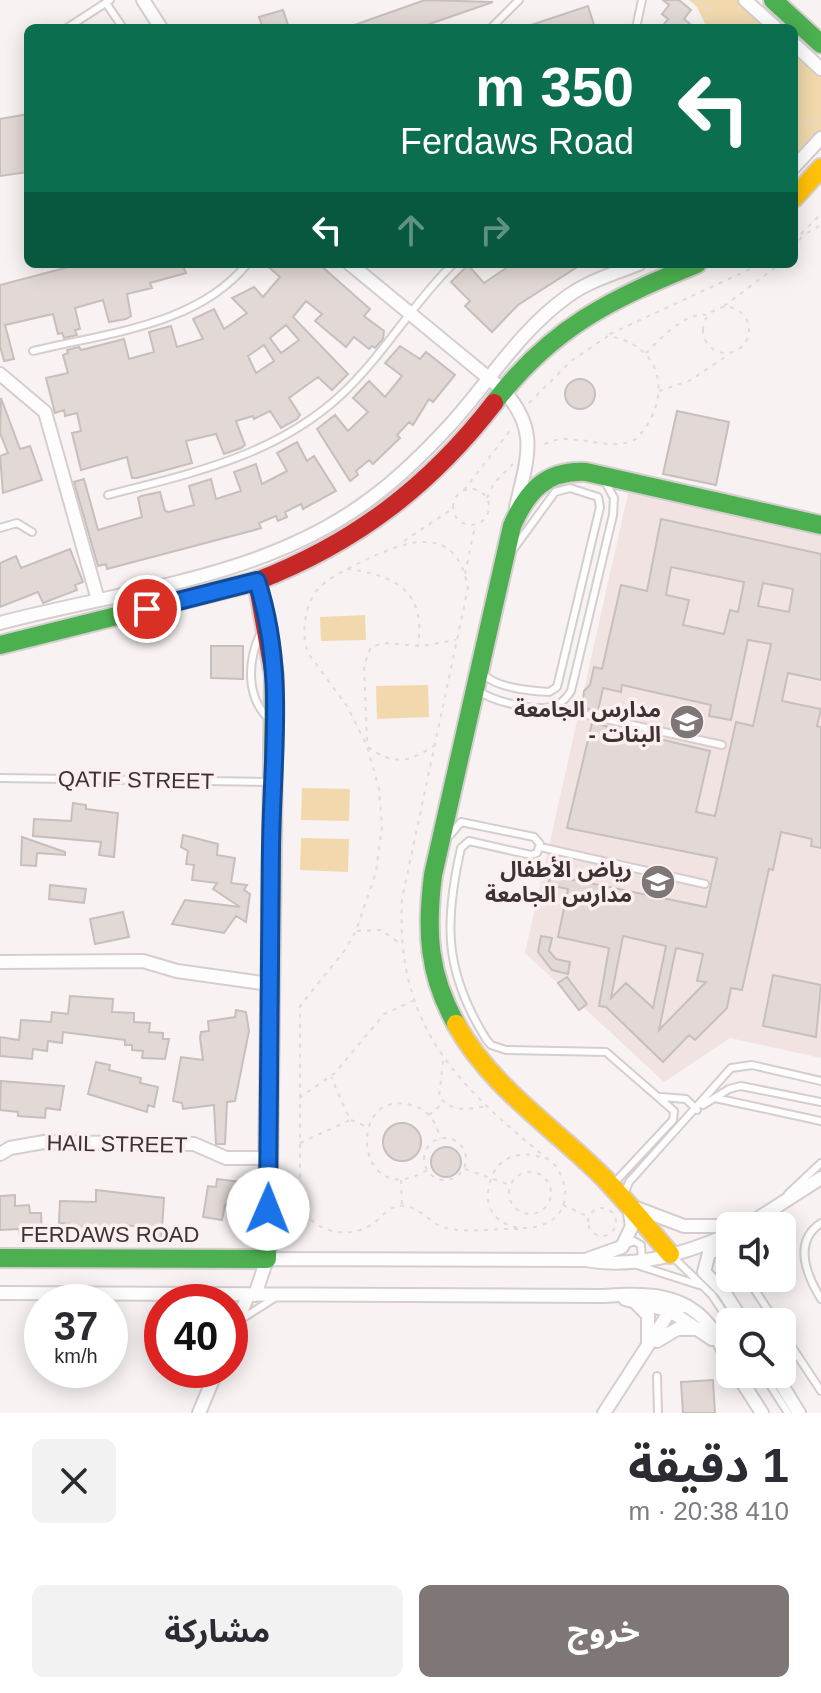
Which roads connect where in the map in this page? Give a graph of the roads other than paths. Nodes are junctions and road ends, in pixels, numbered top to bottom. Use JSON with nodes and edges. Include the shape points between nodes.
{"nodes":[{"id":1,"x":143,"y":0,"type":"edge"},
{"id":2,"x":519,"y":0,"type":"edge"},
{"id":3,"x":642,"y":0,"type":"edge"},
{"id":4,"x":745,"y":0,"type":"edge"},
{"id":5,"x":773,"y":0,"type":"edge"},
{"id":6,"x":108,"y":1,"type":"edge"},
{"id":7,"x":73,"y":24,"type":"edge"},
{"id":8,"x":121,"y":24,"type":"edge"},
{"id":9,"x":158,"y":24,"type":"edge"},
{"id":10,"x":495,"y":24,"type":"edge"},
{"id":11,"x":637,"y":24,"type":"edge"},
{"id":12,"x":772,"y":24,"type":"edge"},
{"id":13,"x":821,"y":44,"type":"edge"},
{"id":14,"x":798,"y":48,"type":"edge"},
{"id":15,"x":821,"y":69,"type":"edge"},
{"id":16,"x":821,"y":138,"type":"edge"},
{"id":17,"x":798,"y":163,"type":"edge"},
{"id":18,"x":821,"y":168,"type":"edge"},
{"id":19,"x":798,"y":194,"type":"edge"},
{"id":20,"x":243,"y":268,"type":"edge"},
{"id":21,"x":355,"y":268,"type":"edge"},
{"id":22,"x":449,"y":268,"type":"edge"},
{"id":23,"x":630,"y":268,"type":"edge"},
{"id":24,"x":687,"y":268,"type":"edge"},
{"id":25,"x":408,"y":313,"type":"junction"},
{"id":26,"x":33,"y":351,"type":"dead end"},
{"id":27,"x":0,"y":374,"type":"edge"},
{"id":28,"x":488,"y":378,"type":"junction"},
{"id":29,"x":503,"y":390,"type":"junction"},
{"id":30,"x":597,"y":475,"type":"junction"},
{"id":31,"x":108,"y":495,"type":"dead end"},
{"id":32,"x":821,"y":525,"type":"edge"},
{"id":33,"x":512,"y":526,"type":"junction"},
{"id":34,"x":0,"y":528,"type":"edge"},
{"id":35,"x":32,"y":532,"type":"dead end"},
{"id":36,"x":502,"y":565,"type":"junction"},
{"id":37,"x":257,"y":581,"type":"junction"},
{"id":38,"x":98,"y":600,"type":"junction"},
{"id":39,"x":0,"y":623,"type":"edge"},
{"id":40,"x":0,"y":645,"type":"edge"},
{"id":41,"x":479,"y":670,"type":"junction"},
{"id":42,"x":558,"y":705,"type":"junction"},
{"id":43,"x":722,"y":745,"type":"dead end"},
{"id":44,"x":0,"y":778,"type":"edge"},
{"id":45,"x":272,"y":782,"type":"junction"},
{"id":46,"x":540,"y":847,"type":"junction"},
{"id":47,"x":437,"y":857,"type":"junction"},
{"id":48,"x":705,"y":884,"type":"dead end"},
{"id":49,"x":0,"y":962,"type":"edge"},
{"id":50,"x":269,"y":984,"type":"junction"},
{"id":51,"x":821,"y":1081,"type":"edge"},
{"id":52,"x":660,"y":1097,"type":"junction"},
{"id":53,"x":714,"y":1097,"type":"junction"},
{"id":54,"x":821,"y":1102,"type":"edge"},
{"id":55,"x":697,"y":1110,"type":"junction"},
{"id":56,"x":821,"y":1121,"type":"edge"},
{"id":57,"x":5,"y":1151,"type":"edge"},
{"id":58,"x":269,"y":1158,"type":"junction"},
{"id":59,"x":821,"y":1163,"type":"edge"},
{"id":60,"x":821,"y":1178,"type":"edge"},
{"id":61,"x":605,"y":1179,"type":"junction"},
{"id":62,"x":821,"y":1187,"type":"edge"},
{"id":63,"x":627,"y":1206,"type":"junction"},
{"id":64,"x":772,"y":1212,"type":"edge"},
{"id":65,"x":774,"y":1212,"type":"edge"},
{"id":66,"x":776,"y":1212,"type":"edge"},
{"id":67,"x":821,"y":1223,"type":"edge"},
{"id":68,"x":716,"y":1226,"type":"edge"},
{"id":69,"x":716,"y":1246,"type":"edge"},
{"id":70,"x":622,"y":1247,"type":"junction"},
{"id":71,"x":716,"y":1250,"type":"edge"},
{"id":72,"x":670,"y":1254,"type":"junction"},
{"id":73,"x":0,"y":1258,"type":"edge"},
{"id":74,"x":267,"y":1259,"type":"junction"},
{"id":75,"x":585,"y":1260,"type":"junction"},
{"id":76,"x":637,"y":1263,"type":"junction"},
{"id":77,"x":716,"y":1285,"type":"edge"},
{"id":78,"x":704,"y":1288,"type":"junction"},
{"id":79,"x":0,"y":1293,"type":"edge"},
{"id":80,"x":144,"y":1294,"type":"edge"},
{"id":81,"x":286,"y":1295,"type":"junction"},
{"id":82,"x":248,"y":1296,"type":"edge"},
{"id":83,"x":251,"y":1296,"type":"junction"},
{"id":84,"x":604,"y":1296,"type":"junction"},
{"id":85,"x":821,"y":1299,"type":"edge"},
{"id":86,"x":630,"y":1300,"type":"junction"},
{"id":87,"x":248,"y":1302,"type":"edge"},
{"id":88,"x":687,"y":1306,"type":"junction"},
{"id":89,"x":719,"y":1308,"type":"edge"},
{"id":90,"x":670,"y":1311,"type":"junction"},
{"id":91,"x":248,"y":1317,"type":"edge"},
{"id":92,"x":703,"y":1331,"type":"junction"},
{"id":93,"x":716,"y":1339,"type":"edge"},
{"id":94,"x":716,"y":1346,"type":"edge"},
{"id":95,"x":647,"y":1352,"type":"junction"},
{"id":96,"x":796,"y":1353,"type":"edge"},
{"id":97,"x":657,"y":1376,"type":"dead end"},
{"id":98,"x":209,"y":1388,"type":"edge"},
{"id":99,"x":746,"y":1388,"type":"edge"},
{"id":100,"x":772,"y":1388,"type":"edge"},
{"id":101,"x":784,"y":1388,"type":"edge"},
{"id":102,"x":821,"y":1391,"type":"edge"},
{"id":103,"x":199,"y":1413,"type":"edge"},
{"id":104,"x":604,"y":1413,"type":"edge"},
{"id":105,"x":658,"y":1413,"type":"edge"},
{"id":106,"x":762,"y":1413,"type":"edge"},
{"id":107,"x":788,"y":1413,"type":"edge"},
{"id":108,"x":799,"y":1413,"type":"edge"}],
"edges":[{"from":1,"to":9,"type":"street"},
{"from":2,"to":10,"type":"lane"},
{"from":3,"to":11,"type":"lane"},
{"from":4,"to":12,"type":"street"},
{"from":5,"to":13,"type":"street"},
{"from":6,"to":7,"type":"lane"},
{"from":6,"to":8,"type":"lane"},
{"from":14,"to":15,"type":"street"},
{"from":16,"to":17,"type":"street"},
{"from":18,"to":19,"type":"street"},
{"from":20,"to":26,"type":"lane","via":[[185,311]]},
{"from":21,"to":25,"type":"street"},
{"from":22,"to":25,"type":"lane"},
{"from":23,"to":28,"type":"street","via":[[569,295]]},
{"from":24,"to":29,"type":"street","via":[[630,290],[578,319]]},
{"from":25,"to":28,"type":"street"},
{"from":25,"to":31,"type":"lane","via":[[343,393],[277,442],[213,468]]},
{"from":27,"to":38,"type":"street","via":[[45,412]]},
{"from":28,"to":29,"type":"street"},
{"from":28,"to":38,"type":"street","via":[[406,469],[335,523],[266,556]]},
{"from":29,"to":33,"type":"street","via":[[522,414],[529,451]]},
{"from":29,"to":37,"type":"street","via":[[440,468],[384,517],[336,548]]},
{"from":30,"to":32,"type":"street"},
{"from":30,"to":33,"type":"street","via":[[558,473],[536,483],[520,503]]},
{"from":30,"to":42,"type":"lane","via":[[612,491],[613,515],[571,691]]},
{"from":33,"to":36,"type":"street"},
{"from":34,"to":35,"type":"lane","via":[[17,523]]},
{"from":36,"to":41,"type":"street"},
{"from":36,"to":41,"type":"lane","via":[[555,492],[570,488],[598,497],[600,507],[557,687],[544,692],[490,680]]},
{"from":37,"to":40,"type":"street"},
{"from":37,"to":45,"type":"street","via":[[277,674]]},
{"from":38,"to":39,"type":"street"},
{"from":41,"to":42,"type":"lane","via":[[477,688],[488,696],[540,707]]},
{"from":41,"to":47,"type":"street"},
{"from":42,"to":43,"type":"lane"},
{"from":44,"to":45,"type":"lane","name":"QATIF STREET"},
{"from":45,"to":50,"type":"street"},
{"from":46,"to":47,"type":"lane","via":[[534,837],[461,822]]},
{"from":46,"to":48,"type":"lane"},
{"from":46,"to":52,"type":"lane","via":[[531,855],[469,841],[461,848],[449,901],[449,932],[471,1014],[499,1049],[606,1052]]},
{"from":47,"to":61,"type":"street","via":[[427,920],[430,950],[456,1028],[490,1073]]},
{"from":49,"to":50,"type":"street","via":[[143,961]]},
{"from":50,"to":58,"type":"street"},
{"from":51,"to":55,"type":"lane","via":[[738,1066],[724,1072]]},
{"from":52,"to":55,"type":"lane","via":[[686,1099]]},
{"from":52,"to":61,"type":"lane","via":[[674,1111],[673,1120],[617,1180]]},
{"from":53,"to":54,"type":"lane","via":[[749,1086]]},
{"from":53,"to":55,"type":"lane"},
{"from":53,"to":56,"type":"lane"},
{"from":55,"to":63,"type":"lane","via":[[629,1182],[624,1192]]},
{"from":57,"to":58,"type":"street","name":"HAIL STREET","via":[[44,1142],[194,1144],[226,1158]]},
{"from":58,"to":74,"type":"street"},
{"from":59,"to":64,"type":"lane"},
{"from":60,"to":65,"type":"street"},
{"from":61,"to":63,"type":"street"},
{"from":62,"to":66,"type":"street"},
{"from":63,"to":68,"type":"street","via":[[684,1226]]},
{"from":63,"to":70,"type":"street","via":[[632,1226]]},
{"from":63,"to":72,"type":"street"},
{"from":67,"to":85,"type":"lane","via":[[806,1240],[804,1259]]},
{"from":69,"to":72,"type":"street"},
{"from":70,"to":75,"type":"street"},
{"from":70,"to":76,"type":"lane","via":[[634,1241],[641,1245],[644,1253]]},
{"from":71,"to":77,"type":"street","via":[[703,1264],[706,1277]]},
{"from":72,"to":76,"type":"street"},
{"from":72,"to":78,"type":"lane"},
{"from":73,"to":74,"type":"street","name":"FERDAWS ROAD"},
{"from":74,"to":75,"type":"street"},
{"from":74,"to":83,"type":"street"},
{"from":75,"to":76,"type":"street"},
{"from":76,"to":78,"type":"lane"},
{"from":78,"to":89,"type":"lane"},
{"from":79,"to":80,"type":"street"},
{"from":81,"to":83,"type":"street"},
{"from":81,"to":84,"type":"street"},
{"from":81,"to":91,"type":"lane","via":[[259,1305]]},
{"from":82,"to":83,"type":"street"},
{"from":83,"to":87,"type":"street"},
{"from":84,"to":86,"type":"street"},
{"from":84,"to":88,"type":"street","via":[[648,1293]]},
{"from":86,"to":90,"type":"street"},
{"from":86,"to":95,"type":"street","via":[[648,1315]]},
{"from":88,"to":90,"type":"street"},
{"from":88,"to":93,"type":"street"},
{"from":90,"to":92,"type":"street"},
{"from":90,"to":95,"type":"street"},
{"from":92,"to":94,"type":"street"},
{"from":92,"to":95,"type":"street","via":[[671,1331]]},
{"from":95,"to":104,"type":"street"},
{"from":96,"to":102,"type":"lane"},
{"from":97,"to":105,"type":"lane"},
{"from":98,"to":103,"type":"street"},
{"from":99,"to":106,"type":"street"},
{"from":100,"to":107,"type":"lane"},
{"from":101,"to":108,"type":"street"}]}
